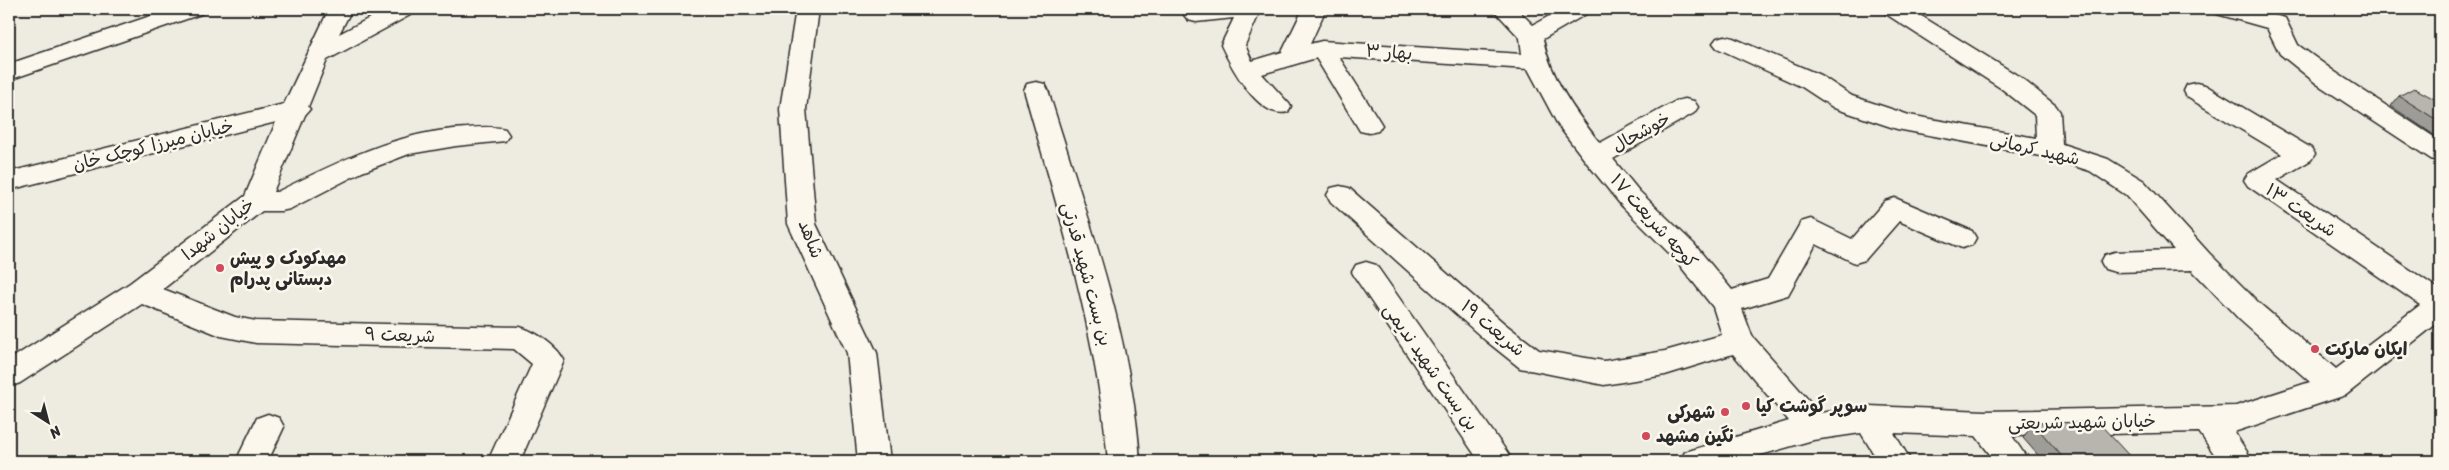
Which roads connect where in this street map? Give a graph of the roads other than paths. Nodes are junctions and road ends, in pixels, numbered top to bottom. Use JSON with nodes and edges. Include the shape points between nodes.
{"nodes":[{"id":1,"x":193,"y":9,"type":"edge"},
{"id":2,"x":340,"y":9,"type":"edge"},
{"id":3,"x":404,"y":9,"type":"edge"},
{"id":4,"x":807,"y":9,"type":"edge"},
{"id":5,"x":1504,"y":9,"type":"edge"},
{"id":6,"x":1578,"y":9,"type":"edge"},
{"id":7,"x":1894,"y":9,"type":"edge"},
{"id":8,"x":2225,"y":9,"type":"edge"},
{"id":9,"x":1313,"y":10,"type":"dead end"},
{"id":10,"x":1196,"y":16,"type":"dead end"},
{"id":11,"x":1531,"y":36,"type":"junction"},
{"id":12,"x":1725,"y":43,"type":"dead end"},
{"id":13,"x":1322,"y":48,"type":"junction"},
{"id":14,"x":317,"y":56,"type":"junction"},
{"id":15,"x":1291,"y":58,"type":"junction"},
{"id":16,"x":1536,"y":62,"type":"junction"},
{"id":17,"x":1245,"y":71,"type":"junction"},
{"id":18,"x":9,"y":72,"type":"edge"},
{"id":19,"x":1036,"y":90,"type":"dead end"},
{"id":20,"x":2196,"y":90,"type":"dead end"},
{"id":21,"x":1280,"y":106,"type":"dead end"},
{"id":22,"x":1685,"y":107,"type":"dead end"},
{"id":23,"x":297,"y":109,"type":"junction"},
{"id":24,"x":1370,"y":125,"type":"dead end"},
{"id":25,"x":496,"y":135,"type":"dead end"},
{"id":26,"x":2049,"y":149,"type":"junction"},
{"id":27,"x":2440,"y":153,"type":"edge"},
{"id":28,"x":1596,"y":156,"type":"junction"},
{"id":29,"x":9,"y":181,"type":"edge"},
{"id":30,"x":1340,"y":195,"type":"dead end"},
{"id":31,"x":256,"y":201,"type":"junction"},
{"id":32,"x":1962,"y":238,"type":"dead end"},
{"id":33,"x":2199,"y":260,"type":"junction"},
{"id":34,"x":2115,"y":262,"type":"dead end"},
{"id":35,"x":1366,"y":272,"type":"dead end"},
{"id":36,"x":140,"y":291,"type":"junction"},
{"id":37,"x":1726,"y":303,"type":"junction"},
{"id":38,"x":2440,"y":305,"type":"edge"},
{"id":39,"x":1738,"y":340,"type":"junction"},
{"id":40,"x":9,"y":376,"type":"edge"},
{"id":41,"x":2336,"y":386,"type":"junction"},
{"id":42,"x":1869,"y":419,"type":"junction"},
{"id":43,"x":2208,"y":420,"type":"junction"},
{"id":44,"x":1985,"y":424,"type":"junction"},
{"id":45,"x":1813,"y":426,"type":"junction"},
{"id":46,"x":268,"y":427,"type":"dead end"},
{"id":47,"x":252,"y":461,"type":"edge"},
{"id":48,"x":504,"y":461,"type":"edge"},
{"id":49,"x":874,"y":461,"type":"edge"},
{"id":50,"x":1124,"y":461,"type":"edge"},
{"id":51,"x":1496,"y":461,"type":"edge"},
{"id":52,"x":1696,"y":461,"type":"edge"},
{"id":53,"x":1895,"y":461,"type":"edge"},
{"id":54,"x":2014,"y":461,"type":"edge"},
{"id":55,"x":2237,"y":461,"type":"edge"}],
"edges":[{"from":1,"to":18,"type":"street"},
{"from":2,"to":14,"type":"street","name":"خیابان شهدا"},
{"from":3,"to":14,"type":"street"},
{"from":4,"to":49,"type":"street","name":"شاهد","via":[[793,109],[802,224],[862,353]]},
{"from":5,"to":11,"type":"street"},
{"from":6,"to":11,"type":"street"},
{"from":7,"to":26,"type":"street","via":[[2011,84],[2046,112]]},
{"from":8,"to":27,"type":"street","via":[[2278,23],[2288,49]]},
{"from":9,"to":15,"type":"street"},
{"from":10,"to":17,"type":"street","via":[[1237,9],[1246,16],[1233,45]]},
{"from":11,"to":16,"type":"street","name":"کوچه شریعت ۱۷"},
{"from":12,"to":26,"type":"street","name":"شهید کرمانی","via":[[1810,81],[1843,102],[1906,123]]},
{"from":13,"to":15,"type":"street","name":"بهار ۳"},
{"from":13,"to":16,"type":"street","name":"بهار ۳"},
{"from":13,"to":24,"type":"street"},
{"from":14,"to":23,"type":"street","name":"خیابان شهدا"},
{"from":15,"to":17,"type":"street","name":"بهار ۳"},
{"from":16,"to":28,"type":"street","name":"کوچه شریعت ۱۷","via":[[1567,119]]},
{"from":17,"to":21,"type":"street"},
{"from":19,"to":50,"type":"street","name":"بن بست شهید قدرتی","via":[[1100,314],[1122,414]]},
{"from":20,"to":38,"type":"street","name":"شریعت ۱۳","via":[[2302,154],[2257,180]]},
{"from":22,"to":28,"type":"street","name":"خوشحال"},
{"from":23,"to":29,"type":"street","name":"خیابان میرزا کوچک خان"},
{"from":23,"to":31,"type":"street","name":"خیابان شهدا"},
{"from":25,"to":31,"type":"street","via":[[456,137],[404,146],[353,166],[281,202]]},
{"from":26,"to":33,"type":"street","name":"شهید کرمانی","via":[[2099,165],[2135,188]]},
{"from":28,"to":37,"type":"street","name":"کوچه شریعت ۱۷"},
{"from":30,"to":39,"type":"street","name":"شریعت ۱۹","via":[[1531,360],[1604,373],[1665,363]]},
{"from":31,"to":36,"type":"street","name":"خیابان شهدا"},
{"from":32,"to":37,"type":"street","via":[[1896,208],[1855,253],[1811,229],[1778,287]]},
{"from":33,"to":34,"type":"street"},
{"from":33,"to":41,"type":"street","name":"شهید کرمانی","via":[[2250,312]]},
{"from":35,"to":51,"type":"street","name":"بن بست شهید ندیمی"},
{"from":36,"to":40,"type":"street","name":"خیابان شهدا"},
{"from":36,"to":48,"type":"street","name":"شریعت ۹","via":[[231,328],[256,332],[520,338],[549,360]]},
{"from":37,"to":39,"type":"street","name":"کوچه شریعت ۱۷"},
{"from":38,"to":41,"type":"street","name":"خیابان شهید شریعتی"},
{"from":39,"to":45,"type":"street","name":"کوچه شریعت ۱۷"},
{"from":41,"to":43,"type":"street","name":"خیابان شهید شریعتی","via":[[2236,419]]},
{"from":42,"to":44,"type":"street","name":"خیابان شهید شریعتی"},
{"from":42,"to":45,"type":"street","name":"خیابان شهید شریعتی"},
{"from":42,"to":53,"type":"street"},
{"from":43,"to":44,"type":"street","name":"خیابان شهید شریعتی"},
{"from":43,"to":55,"type":"street"},
{"from":44,"to":54,"type":"street"},
{"from":45,"to":52,"type":"street","name":"خیابان شهید شریعتی"},
{"from":46,"to":47,"type":"street"}]}
